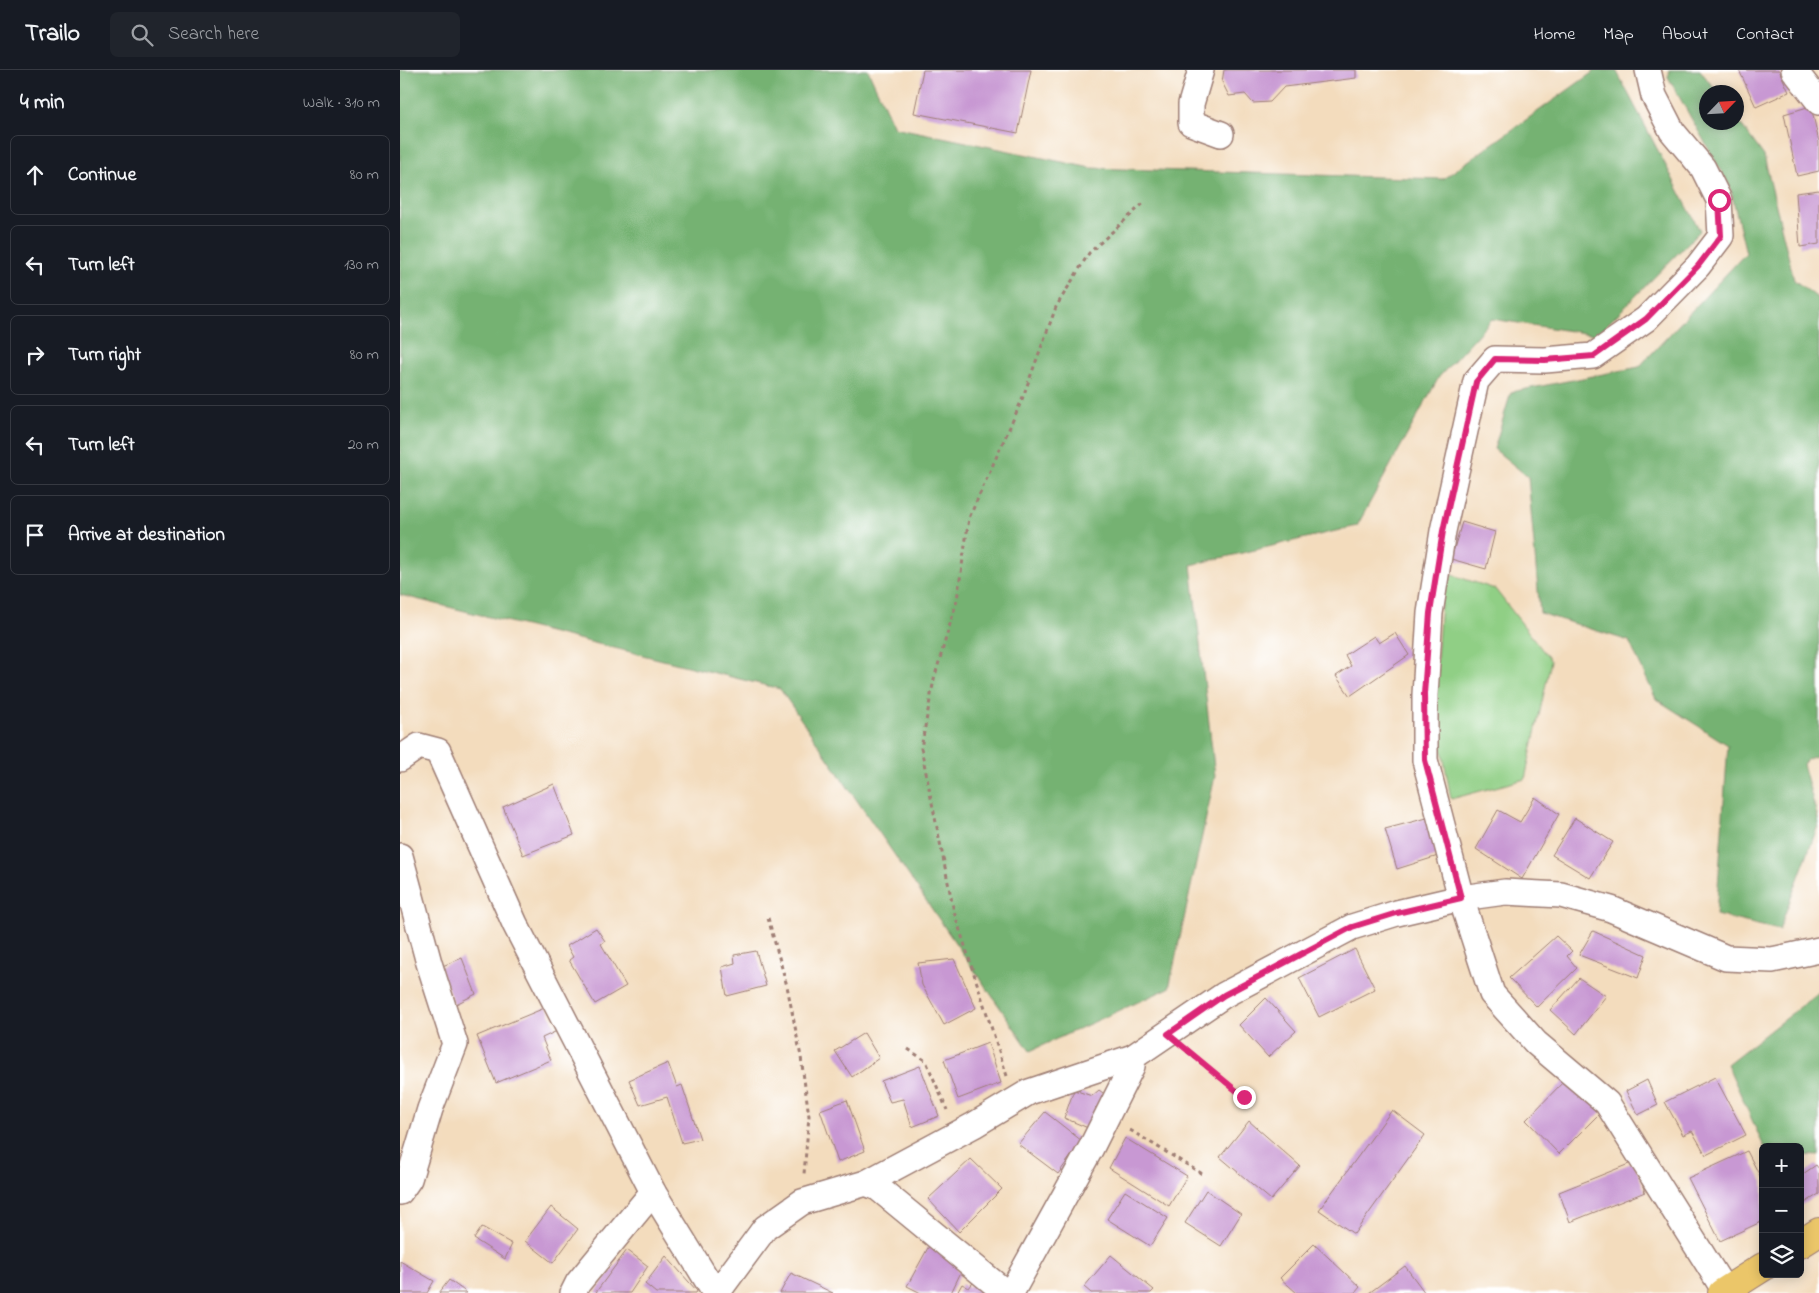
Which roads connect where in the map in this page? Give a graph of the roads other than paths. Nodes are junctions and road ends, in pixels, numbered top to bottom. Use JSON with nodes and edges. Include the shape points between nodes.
{"nodes":[{"id":1,"x":1201,"y":70,"type":"edge"},
{"id":2,"x":1648,"y":70,"type":"edge"},
{"id":3,"x":1794,"y":70,"type":"edge"},
{"id":4,"x":1819,"y":102,"type":"edge"},
{"id":5,"x":1221,"y":134,"type":"dead end"},
{"id":6,"x":400,"y":759,"type":"edge"},
{"id":7,"x":400,"y":856,"type":"edge"},
{"id":8,"x":1461,"y":898,"type":"junction"},
{"id":9,"x":1819,"y":950,"type":"edge"},
{"id":10,"x":1133,"y":1057,"type":"junction"},
{"id":11,"x":866,"y":1183,"type":"junction"},
{"id":12,"x":400,"y":1192,"type":"edge"},
{"id":13,"x":653,"y":1192,"type":"junction"},
{"id":14,"x":1819,"y":1232,"type":"edge"},
{"id":15,"x":1804,"y":1241,"type":"edge"},
{"id":16,"x":1759,"y":1270,"type":"edge"},
{"id":17,"x":1724,"y":1292,"type":"edge"},
{"id":18,"x":573,"y":1293,"type":"edge"},
{"id":19,"x":716,"y":1293,"type":"edge"},
{"id":20,"x":1006,"y":1293,"type":"edge"},
{"id":21,"x":1011,"y":1293,"type":"edge"}],
"edges":[{"from":1,"to":5,"type":"street","via":[[1191,104],[1191,123]]},
{"from":2,"to":8,"type":"street","via":[[1654,96],[1672,131],[1703,168],[1719,200],[1721,236],[1698,266],[1646,319],[1594,356],[1545,360],[1495,359],[1476,382],[1443,531],[1430,613],[1424,694],[1425,760]]},
{"from":3,"to":4,"type":"street"},
{"from":6,"to":13,"type":"street","via":[[420,746],[438,751],[515,924]]},
{"from":7,"to":12,"type":"street","via":[[455,1044],[430,1109],[409,1178]]},
{"from":8,"to":9,"type":"street","via":[[1505,892],[1561,895],[1611,909],[1726,958],[1772,960]]},
{"from":8,"to":10,"type":"street","via":[[1352,927],[1224,995]]},
{"from":8,"to":17,"type":"street","via":[[1492,994],[1536,1043],[1607,1103]]},
{"from":10,"to":11,"type":"street","via":[[1029,1092]]},
{"from":10,"to":21,"type":"street","via":[[1132,1066],[1091,1148]]},
{"from":11,"to":19,"type":"street","via":[[802,1202],[765,1228]]},
{"from":11,"to":20,"type":"street","via":[[878,1188]]},
{"from":13,"to":18,"type":"street"},
{"from":13,"to":19,"type":"street"},
{"from":14,"to":15,"type":"main road"},
{"from":16,"to":17,"type":"main road"}]}
